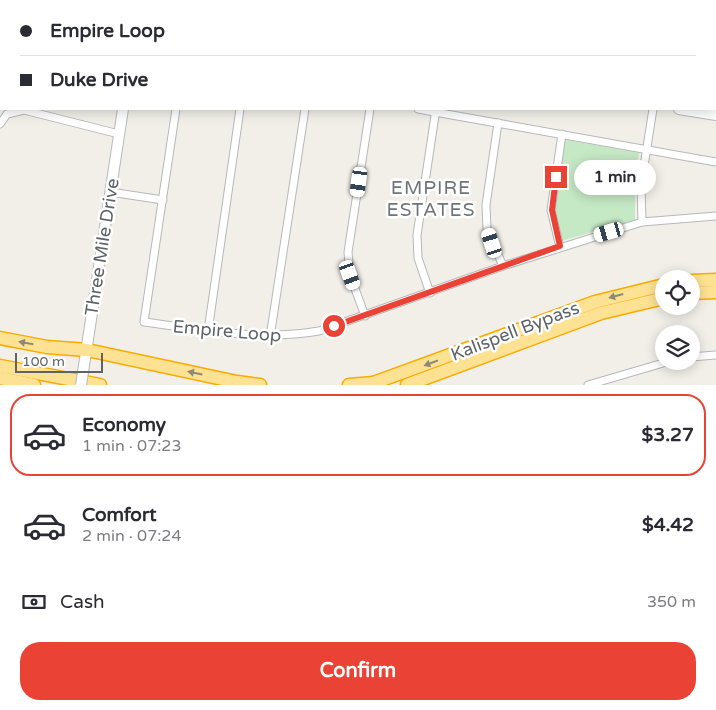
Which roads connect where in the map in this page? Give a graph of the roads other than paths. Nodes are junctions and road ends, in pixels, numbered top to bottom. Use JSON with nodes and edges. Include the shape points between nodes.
{"nodes":[{"id":1,"x":123,"y":110,"type":"edge"},
{"id":2,"x":176,"y":110,"type":"edge"},
{"id":3,"x":240,"y":110,"type":"edge"},
{"id":4,"x":305,"y":110,"type":"edge"},
{"id":5,"x":370,"y":110,"type":"edge"},
{"id":6,"x":436,"y":110,"type":"edge"},
{"id":7,"x":653,"y":110,"type":"edge"},
{"id":8,"x":685,"y":110,"type":"edge"},
{"id":9,"x":716,"y":115,"type":"edge"},
{"id":10,"x":498,"y":123,"type":"junction"},
{"id":11,"x":0,"y":124,"type":"edge"},
{"id":12,"x":119,"y":134,"type":"junction"},
{"id":13,"x":562,"y":134,"type":"junction"},
{"id":14,"x":646,"y":150,"type":"junction"},
{"id":15,"x":716,"y":162,"type":"edge"},
{"id":16,"x":110,"y":192,"type":"junction"},
{"id":17,"x":163,"y":200,"type":"junction"},
{"id":18,"x":716,"y":216,"type":"edge"},
{"id":19,"x":642,"y":222,"type":"junction"},
{"id":20,"x":560,"y":246,"type":"junction"},
{"id":21,"x":503,"y":266,"type":"junction"},
{"id":22,"x":716,"y":280,"type":"edge"},
{"id":23,"x":700,"y":281,"type":"edge"},
{"id":24,"x":655,"y":288,"type":"edge"},
{"id":25,"x":430,"y":292,"type":"junction"},
{"id":26,"x":716,"y":292,"type":"edge"},
{"id":27,"x":700,"y":293,"type":"edge"},
{"id":28,"x":655,"y":300,"type":"edge"},
{"id":29,"x":365,"y":316,"type":"junction"},
{"id":30,"x":208,"y":331,"type":"junction"},
{"id":31,"x":270,"y":337,"type":"junction"},
{"id":32,"x":0,"y":338,"type":"edge"},
{"id":33,"x":86,"y":350,"type":"junction"},
{"id":34,"x":716,"y":355,"type":"edge"},
{"id":35,"x":700,"y":356,"type":"edge"},
{"id":36,"x":655,"y":365,"type":"edge"},
{"id":37,"x":0,"y":366,"type":"edge"},
{"id":38,"x":0,"y":378,"type":"edge"},
{"id":39,"x":371,"y":384,"type":"edge"},
{"id":40,"x":34,"y":385,"type":"edge"},
{"id":41,"x":81,"y":385,"type":"edge"},
{"id":42,"x":100,"y":385,"type":"edge"},
{"id":43,"x":260,"y":385,"type":"edge"},
{"id":44,"x":349,"y":385,"type":"edge"},
{"id":45,"x":407,"y":385,"type":"edge"},
{"id":46,"x":588,"y":385,"type":"edge"}],
"edges":[{"from":1,"to":12,"type":"main road","name":"Three Mile Drive"},
{"from":2,"to":17,"type":"street","name":"Empire Loop"},
{"from":3,"to":30,"type":"street"},
{"from":4,"to":31,"type":"street"},
{"from":5,"to":29,"type":"street","via":[[348,252],[350,275]]},
{"from":6,"to":10,"type":"street"},
{"from":6,"to":25,"type":"street","via":[[417,235],[418,258]]},
{"from":7,"to":14,"type":"street"},
{"from":8,"to":9,"type":"main road"},
{"from":10,"to":13,"type":"street"},
{"from":10,"to":21,"type":"street","via":[[486,205],[488,229]]},
{"from":11,"to":12,"type":"street","via":[[7,114],[24,110]]},
{"from":12,"to":16,"type":"main road","name":"Three Mile Drive"},
{"from":13,"to":14,"type":"street"},
{"from":13,"to":20,"type":"street","via":[[552,210]]},
{"from":14,"to":15,"type":"street"},
{"from":14,"to":19,"type":"street","via":[[641,192]]},
{"from":16,"to":17,"type":"street"},
{"from":16,"to":33,"type":"main road","name":"Three Mile Drive"},
{"from":17,"to":30,"type":"street","name":"Empire Loop","via":[[144,322]]},
{"from":18,"to":19,"type":"street","name":"Empire Loop"},
{"from":19,"to":20,"type":"street","name":"Empire Loop"},
{"from":20,"to":21,"type":"street","name":"Empire Loop"},
{"from":21,"to":25,"type":"street","name":"Empire Loop"},
{"from":22,"to":23,"type":"highway"},
{"from":24,"to":39,"type":"highway","name":"Kalispell Bypass","one_way":true,"via":[[595,302]]},
{"from":25,"to":29,"type":"street","name":"Empire Loop"},
{"from":26,"to":27,"type":"highway"},
{"from":28,"to":45,"type":"highway","name":"Kalispell Bypass","via":[[601,313]]},
{"from":29,"to":31,"type":"street","name":"Empire Loop","via":[[319,331]]},
{"from":30,"to":31,"type":"street","name":"Empire Loop"},
{"from":33,"to":32,"type":"highway","one_way":true},
{"from":33,"to":41,"type":"main road","name":"Three Mile Drive","bridge":true},
{"from":43,"to":33,"type":"highway","one_way":true},
{"from":34,"to":35,"type":"street"},
{"from":36,"to":46,"type":"street"},
{"from":37,"to":42,"type":"highway"},
{"from":38,"to":40,"type":"highway"},
{"from":39,"to":44,"type":"highway","name":"Kalispell Bypass"}]}
